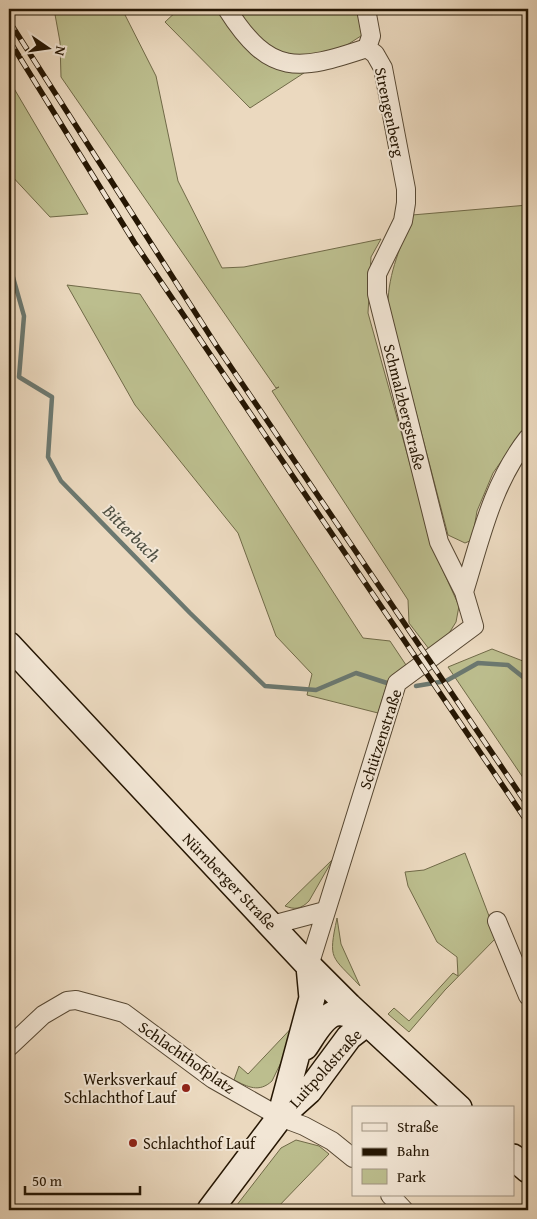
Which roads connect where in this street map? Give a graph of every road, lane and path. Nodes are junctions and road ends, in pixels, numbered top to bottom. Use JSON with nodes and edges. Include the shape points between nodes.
{"nodes":[{"id":1,"x":227,"y":9,"type":"edge"},
{"id":2,"x":366,"y":9,"type":"edge"},
{"id":3,"x":367,"y":48,"type":"junction"},
{"id":4,"x":403,"y":220,"type":"joint"},
{"id":5,"x":528,"y":438,"type":"edge"},
{"id":6,"x":464,"y":592,"type":"junction"},
{"id":7,"x":9,"y":645,"type":"edge"},
{"id":8,"x":325,"y":910,"type":"junction"},
{"id":9,"x":497,"y":921,"type":"dead end"},
{"id":10,"x":272,"y":925,"type":"junction"},
{"id":11,"x":309,"y":966,"type":"junction"},
{"id":12,"x":528,"y":996,"type":"edge"},
{"id":13,"x":367,"y":1023,"type":"junction"},
{"id":14,"x":9,"y":1047,"type":"edge"},
{"id":15,"x":297,"y":1059,"type":"junction"},
{"id":16,"x":457,"y":1106,"type":"edge"},
{"id":17,"x":280,"y":1117,"type":"junction"},
{"id":18,"x":352,"y":1157,"type":"edge"},
{"id":19,"x":514,"y":1157,"type":"edge"},
{"id":20,"x":528,"y":1170,"type":"edge"},
{"id":21,"x":391,"y":1196,"type":"edge"},
{"id":22,"x":210,"y":1210,"type":"edge"},
{"id":23,"x":404,"y":1210,"type":"edge"}],
"edges":[{"from":1,"to":3,"type":"street","via":[[268,56],[293,65],[328,60]]},
{"from":2,"to":3,"type":"street","name":"Strengenberg","via":[[371,36]]},
{"from":3,"to":4,"type":"street","name":"Strengenberg","via":[[383,68],[406,189]]},
{"from":4,"to":6,"type":"street","name":"Schmalzbergstraße","via":[[377,274],[376,294],[439,542]]},
{"from":5,"to":6,"type":"street","via":[[493,495]]},
{"from":6,"to":8,"type":"street","name":"Schützenstraße","via":[[474,626],[397,683]]},
{"from":7,"to":10,"type":"main road","name":"Nürnberger Straße"},
{"from":8,"to":10,"type":"street"},
{"from":8,"to":11,"type":"street","name":"Schützenstraße"},
{"from":9,"to":12,"type":"street"},
{"from":10,"to":11,"type":"main road","name":"Nürnberger Straße"},
{"from":11,"to":13,"type":"main road","name":"Nürnberger Straße"},
{"from":11,"to":15,"type":"main road","name":"Luitpoldstraße","via":[[312,998]]},
{"from":13,"to":15,"type":"main road","name":"Luitpoldstraße","via":[[341,1012],[330,1015]]},
{"from":13,"to":16,"type":"main road","name":"Nürnberger Straße"},
{"from":13,"to":17,"type":"main road","name":"Luitpoldstraße","via":[[349,1037],[309,1090]]},
{"from":14,"to":17,"type":"street","name":"Schlachthofplatz","via":[[43,1015],[67,1001],[76,1000],[124,1013],[213,1079]]},
{"from":15,"to":17,"type":"main road","name":"Luitpoldstraße"},
{"from":17,"to":18,"type":"street","name":"Schlachthofplatz","via":[[332,1141]]},
{"from":17,"to":22,"type":"main road","name":"Luitpoldstraße"},
{"from":19,"to":20,"type":"main road"},
{"from":21,"to":23,"type":"street"}]}
